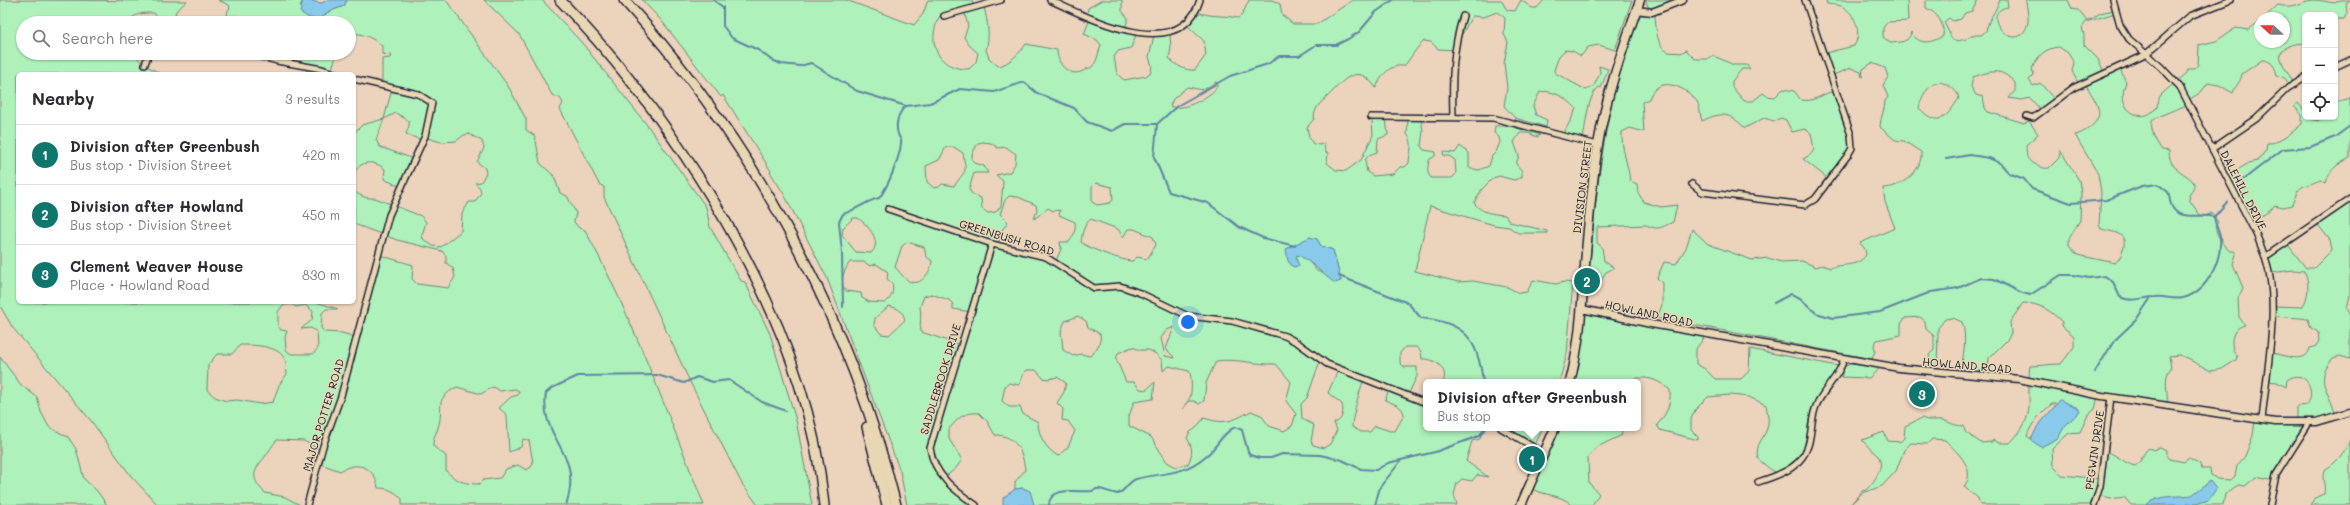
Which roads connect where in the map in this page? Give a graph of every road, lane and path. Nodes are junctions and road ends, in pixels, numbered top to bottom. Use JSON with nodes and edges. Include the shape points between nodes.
{"nodes":[{"id":1,"x":560,"y":0,"type":"edge"},
{"id":2,"x":624,"y":0,"type":"edge"},
{"id":3,"x":1000,"y":0,"type":"edge"},
{"id":4,"x":1050,"y":0,"type":"edge"},
{"id":5,"x":1200,"y":0,"type":"edge"},
{"id":6,"x":1640,"y":0,"type":"edge"},
{"id":7,"x":1805,"y":0,"type":"edge"},
{"id":8,"x":2113,"y":0,"type":"edge"},
{"id":9,"x":2231,"y":0,"type":"edge"},
{"id":10,"x":1682,"y":1,"type":"edge"},
{"id":11,"x":2225,"y":2,"type":"edge"},
{"id":12,"x":1636,"y":10,"type":"junction"},
{"id":13,"x":944,"y":16,"type":"dead end"},
{"id":14,"x":1463,"y":16,"type":"dead end"},
{"id":15,"x":2145,"y":55,"type":"junction"},
{"id":16,"x":146,"y":60,"type":"edge"},
{"id":17,"x":270,"y":60,"type":"edge"},
{"id":18,"x":2350,"y":60,"type":"edge"},
{"id":19,"x":145,"y":64,"type":"dead end"},
{"id":20,"x":2338,"y":66,"type":"edge"},
{"id":21,"x":331,"y":72,"type":"edge"},
{"id":22,"x":356,"y":79,"type":"edge"},
{"id":23,"x":2302,"y":80,"type":"edge"},
{"id":24,"x":2027,"y":116,"type":"dead end"},
{"id":25,"x":1371,"y":117,"type":"dead end"},
{"id":26,"x":1453,"y":117,"type":"junction"},
{"id":27,"x":1598,"y":145,"type":"junction"},
{"id":28,"x":2212,"y":149,"type":"junction"},
{"id":29,"x":1692,"y":184,"type":"dead end"},
{"id":30,"x":2350,"y":199,"type":"edge"},
{"id":31,"x":888,"y":209,"type":"dead end"},
{"id":32,"x":992,"y":244,"type":"junction"},
{"id":33,"x":2265,"y":257,"type":"junction"},
{"id":34,"x":1582,"y":309,"type":"junction"},
{"id":35,"x":846,"y":358,"type":"junction"},
{"id":36,"x":1844,"y":359,"type":"junction"},
{"id":37,"x":1571,"y":379,"type":"edge"},
{"id":38,"x":2111,"y":397,"type":"junction"},
{"id":39,"x":1423,"y":402,"type":"edge"},
{"id":40,"x":2350,"y":412,"type":"edge"},
{"id":41,"x":2262,"y":420,"type":"junction"},
{"id":42,"x":2309,"y":423,"type":"junction"},
{"id":43,"x":1506,"y":431,"type":"edge"},
{"id":44,"x":1554,"y":431,"type":"edge"},
{"id":45,"x":1545,"y":454,"type":"junction"},
{"id":46,"x":1758,"y":482,"type":"dead end"},
{"id":47,"x":307,"y":505,"type":"edge"},
{"id":48,"x":824,"y":505,"type":"edge"},
{"id":49,"x":887,"y":505,"type":"edge"},
{"id":50,"x":896,"y":505,"type":"edge"},
{"id":51,"x":976,"y":505,"type":"edge"},
{"id":52,"x":1521,"y":505,"type":"edge"},
{"id":53,"x":2094,"y":505,"type":"edge"},
{"id":54,"x":2270,"y":505,"type":"edge"}],
"edges":[{"from":1,"to":48,"type":"highway","via":[[594,36],[659,121],[699,180],[742,254],[776,324],[799,383],[816,445]]},
{"from":2,"to":35,"type":"highway","via":[[694,83],[751,165],[804,259]]},
{"from":3,"to":13,"type":"street"},
{"from":4,"to":5,"type":"street","via":[[1105,24],[1154,34],[1174,31],[1187,24]]},
{"from":6,"to":12,"type":"main road","name":"DIVISION STREET"},
{"from":7,"to":29,"type":"street","via":[[1851,135],[1852,148],[1848,155],[1815,199],[1805,205],[1702,192]]},
{"from":8,"to":15,"type":"street","name":"DALEHILL DRIVE","via":[[2124,33]]},
{"from":9,"to":11,"type":"street"},
{"from":10,"to":12,"type":"street","via":[[1652,12]]},
{"from":11,"to":15,"type":"street","via":[[2190,16]]},
{"from":12,"to":27,"type":"main road","name":"DIVISION STREET","via":[[1610,90]]},
{"from":14,"to":26,"type":"street","via":[[1452,63]]},
{"from":15,"to":24,"type":"street","via":[[2074,88],[2033,118]]},
{"from":15,"to":28,"type":"street","name":"DALEHILL DRIVE","via":[[2180,87]]},
{"from":16,"to":19,"type":"street"},
{"from":17,"to":21,"type":"street"},
{"from":18,"to":20,"type":"street"},
{"from":22,"to":47,"type":"street","name":"MAJOR POTTER ROAD","via":[[418,94],[432,103],[425,136],[389,215],[342,396],[323,446]]},
{"from":23,"to":28,"type":"street","via":[[2288,88],[2256,119]]},
{"from":25,"to":26,"type":"street"},
{"from":26,"to":27,"type":"street","via":[[1493,118]]},
{"from":27,"to":34,"type":"main road","name":"DIVISION STREET"},
{"from":28,"to":33,"type":"street","name":"DALEHILL DRIVE"},
{"from":30,"to":33,"type":"street"},
{"from":31,"to":32,"type":"street","name":"GREENBUSH ROAD"},
{"from":32,"to":39,"type":"street","name":"GREENBUSH ROAD","via":[[1046,257],[1094,288],[1120,286],[1140,292],[1188,316],[1232,321],[1284,336],[1298,342],[1327,364]]},
{"from":32,"to":51,"type":"street","name":"SADDLEBROOK DRIVE","via":[[930,448],[932,462],[946,481]]},
{"from":33,"to":41,"type":"street","name":"DALEHILL DRIVE","via":[[2270,276],[2272,302]]},
{"from":34,"to":36,"type":"street","name":"HOWLAND ROAD"},
{"from":34,"to":37,"type":"main road","name":"DIVISION STREET"},
{"from":35,"to":49,"type":"highway"},
{"from":35,"to":50,"type":"highway","via":[[878,441]]},
{"from":36,"to":38,"type":"street","name":"HOWLAND ROAD","via":[[1930,372],[2019,379]]},
{"from":36,"to":46,"type":"street","via":[[1840,371],[1816,406],[1808,446],[1802,458],[1786,473]]},
{"from":38,"to":41,"type":"street","name":"HOWLAND ROAD"},
{"from":38,"to":53,"type":"street","name":"PEGWIN DRIVE","via":[[2100,486]]},
{"from":40,"to":42,"type":"street","name":"HOWLAND ROAD"},
{"from":41,"to":42,"type":"street","name":"HOWLAND ROAD"},
{"from":42,"to":54,"type":"street","via":[[2276,475]]},
{"from":43,"to":45,"type":"street"},
{"from":44,"to":45,"type":"main road"},
{"from":45,"to":52,"type":"main road"}]}
